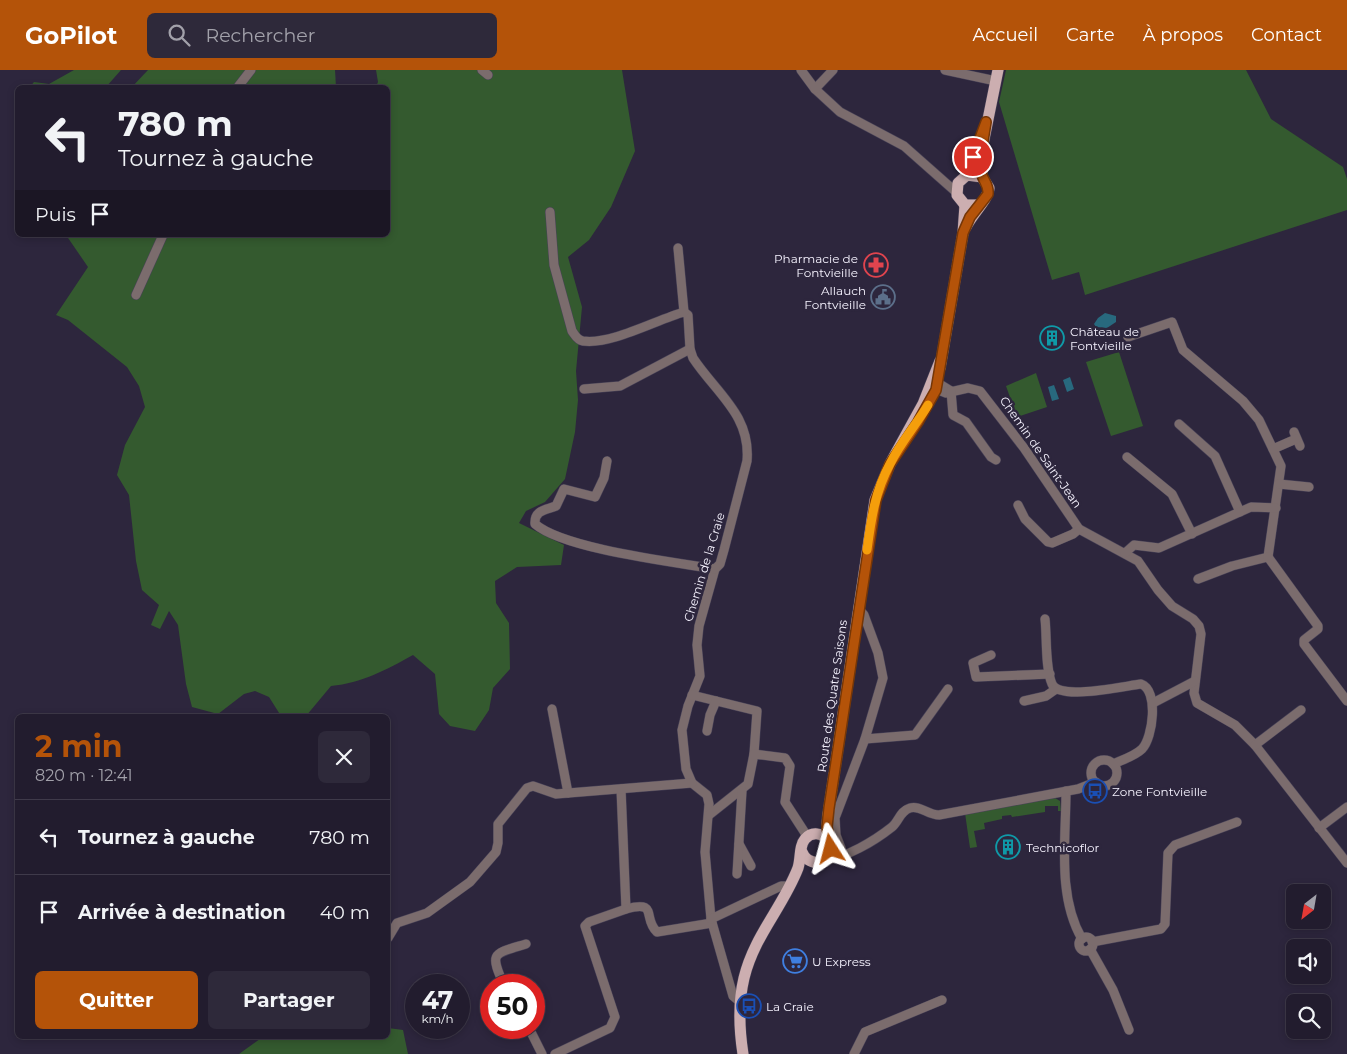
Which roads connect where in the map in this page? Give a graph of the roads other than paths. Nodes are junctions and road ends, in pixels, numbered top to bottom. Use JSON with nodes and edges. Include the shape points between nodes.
{"nodes":[{"id":1,"x":251,"y":70,"type":"edge"},
{"id":2,"x":801,"y":70,"type":"edge"},
{"id":3,"x":833,"y":70,"type":"edge"},
{"id":4,"x":945,"y":70,"type":"edge"},
{"id":5,"x":997,"y":76,"type":"edge"},
{"id":6,"x":239,"y":85,"type":"edge"},
{"id":7,"x":815,"y":89,"type":"junction"},
{"id":8,"x":986,"y":122,"type":"junction"},
{"id":9,"x":982,"y":176,"type":"junction"},
{"id":10,"x":964,"y":177,"type":"junction"},
{"id":11,"x":945,"y":181,"type":"junction"},
{"id":12,"x":956,"y":192,"type":"junction"},
{"id":13,"x":965,"y":205,"type":"junction"},
{"id":14,"x":978,"y":205,"type":"junction"},
{"id":15,"x":550,"y":212,"type":"dead end"},
{"id":16,"x":963,"y":233,"type":"junction"},
{"id":17,"x":163,"y":237,"type":"edge"},
{"id":18,"x":678,"y":248,"type":"dead end"},
{"id":19,"x":136,"y":295,"type":"dead end"},
{"id":20,"x":684,"y":312,"type":"junction"},
{"id":21,"x":1128,"y":337,"type":"dead end"},
{"id":22,"x":690,"y":349,"type":"junction"},
{"id":23,"x":934,"y":386,"type":"junction"},
{"id":24,"x":584,"y":389,"type":"dead end"},
{"id":25,"x":952,"y":391,"type":"junction"},
{"id":26,"x":1179,"y":424,"type":"dead end"},
{"id":27,"x":1297,"y":439,"type":"dead end"},
{"id":28,"x":1273,"y":449,"type":"junction"},
{"id":29,"x":1127,"y":457,"type":"dead end"},
{"id":30,"x":996,"y":460,"type":"dead end"},
{"id":31,"x":607,"y":461,"type":"dead end"},
{"id":32,"x":1279,"y":484,"type":"junction"},
{"id":33,"x":1309,"y":487,"type":"dead end"},
{"id":34,"x":1018,"y":504,"type":"dead end"},
{"id":35,"x":1276,"y":508,"type":"junction"},
{"id":36,"x":1240,"y":512,"type":"junction"},
{"id":37,"x":1079,"y":529,"type":"junction"},
{"id":38,"x":1192,"y":534,"type":"junction"},
{"id":39,"x":1125,"y":553,"type":"junction"},
{"id":40,"x":1268,"y":557,"type":"junction"},
{"id":41,"x":715,"y":569,"type":"junction"},
{"id":42,"x":1198,"y":579,"type":"dead end"},
{"id":43,"x":858,"y":608,"type":"junction"},
{"id":44,"x":1045,"y":618,"type":"dead end"},
{"id":45,"x":991,"y":655,"type":"dead end"},
{"id":46,"x":1050,"y":674,"type":"junction"},
{"id":47,"x":1195,"y":681,"type":"junction"},
{"id":48,"x":948,"y":689,"type":"dead end"},
{"id":49,"x":1056,"y":689,"type":"junction"},
{"id":50,"x":692,"y":695,"type":"junction"},
{"id":51,"x":716,"y":701,"type":"junction"},
{"id":52,"x":1024,"y":701,"type":"dead end"},
{"id":53,"x":1347,"y":701,"type":"edge"},
{"id":54,"x":1153,"y":703,"type":"junction"},
{"id":55,"x":552,"y":709,"type":"dead end"},
{"id":56,"x":1301,"y":710,"type":"dead end"},
{"id":57,"x":708,"y":731,"type":"dead end"},
{"id":58,"x":865,"y":740,"type":"junction"},
{"id":59,"x":1255,"y":745,"type":"junction"},
{"id":60,"x":754,"y":754,"type":"junction"},
{"id":61,"x":1113,"y":764,"type":"junction"},
{"id":62,"x":1096,"y":782,"type":"junction"},
{"id":63,"x":692,"y":783,"type":"junction"},
{"id":64,"x":621,"y":789,"type":"junction"},
{"id":65,"x":742,"y":791,"type":"junction"},
{"id":66,"x":1066,"y":791,"type":"junction"},
{"id":67,"x":568,"y":793,"type":"junction"},
{"id":68,"x":1347,"y":807,"type":"edge"},
{"id":69,"x":829,"y":808,"type":"junction"},
{"id":70,"x":709,"y":815,"type":"junction"},
{"id":71,"x":1237,"y":822,"type":"dead end"},
{"id":72,"x":1319,"y":828,"type":"junction"},
{"id":73,"x":811,"y":835,"type":"junction"},
{"id":74,"x":738,"y":844,"type":"junction"},
{"id":75,"x":833,"y":849,"type":"junction"},
{"id":76,"x":802,"y":852,"type":"junction"},
{"id":77,"x":818,"y":862,"type":"junction"},
{"id":78,"x":1347,"y":863,"type":"edge"},
{"id":79,"x":752,"y":866,"type":"dead end"},
{"id":80,"x":737,"y":874,"type":"dead end"},
{"id":81,"x":788,"y":888,"type":"junction"},
{"id":82,"x":626,"y":909,"type":"junction"},
{"id":83,"x":712,"y":921,"type":"junction"},
{"id":84,"x":390,"y":935,"type":"edge"},
{"id":85,"x":526,"y":944,"type":"dead end"},
{"id":86,"x":1091,"y":946,"type":"junction"},
{"id":87,"x":499,"y":974,"type":"edge"},
{"id":88,"x":739,"y":995,"type":"junction"},
{"id":89,"x":942,"y":1000,"type":"dead end"},
{"id":90,"x":1129,"y":1030,"type":"dead end"},
{"id":91,"x":534,"y":1039,"type":"edge"},
{"id":92,"x":542,"y":1054,"type":"edge"},
{"id":93,"x":555,"y":1054,"type":"edge"},
{"id":94,"x":743,"y":1054,"type":"edge"},
{"id":95,"x":749,"y":1054,"type":"edge"},
{"id":96,"x":854,"y":1054,"type":"edge"}],
"edges":[{"from":1,"to":6,"type":"street"},
{"from":2,"to":7,"type":"street"},
{"from":3,"to":7,"type":"street"},
{"from":4,"to":5,"type":"street"},
{"from":5,"to":8,"type":"main road","name":"Route des Quatre Saisons"},
{"from":7,"to":11,"type":"street","via":[[846,116],[904,146]]},
{"from":8,"to":9,"type":"main road","name":"Route des Quatre Saisons"},
{"from":8,"to":10,"type":"main road","name":"Route des Quatre Saisons"},
{"from":9,"to":10,"type":"main road"},
{"from":9,"to":14,"type":"main road","name":"Route des Quatre Saisons","via":[[988,184],[988,194]]},
{"from":10,"to":11,"type":"street"},
{"from":10,"to":12,"type":"main road","name":"Route des Quatre Saisons"},
{"from":11,"to":12,"type":"street"},
{"from":12,"to":13,"type":"main road"},
{"from":13,"to":14,"type":"main road"},
{"from":13,"to":16,"type":"main road","name":"Route des Quatre Saisons"},
{"from":14,"to":16,"type":"main road","name":"Route des Quatre Saisons"},
{"from":15,"to":20,"type":"street","via":[[554,265],[572,330],[578,339],[610,338]]},
{"from":16,"to":23,"type":"main road","name":"Route des Quatre Saisons"},
{"from":17,"to":19,"type":"street"},
{"from":18,"to":20,"type":"street","name":"Chemin de la Craie"},
{"from":20,"to":22,"type":"street","name":"Chemin de la Craie","via":[[688,315]]},
{"from":21,"to":28,"type":"street","via":[[1172,322],[1183,350],[1243,401],[1259,420]]},
{"from":22,"to":24,"type":"street","via":[[620,386]]},
{"from":22,"to":41,"type":"street","name":"Chemin de la Craie","via":[[703,372],[743,424],[748,448],[724,550]]},
{"from":23,"to":25,"type":"street","name":"Chemin de Saint-Jean","via":[[946,393]]},
{"from":23,"to":43,"type":"main road","name":"Route des Quatre Saisons","via":[[890,464],[876,500]]},
{"from":25,"to":30,"type":"street","via":[[953,414],[966,422]]},
{"from":25,"to":37,"type":"street","name":"Chemin de Saint-Jean","via":[[968,388],[984,394]]},
{"from":26,"to":36,"type":"street","via":[[1215,456]]},
{"from":27,"to":28,"type":"street"},
{"from":28,"to":32,"type":"street","via":[[1281,466]]},
{"from":29,"to":38,"type":"street","via":[[1172,494]]},
{"from":31,"to":41,"type":"street","via":[[604,478],[595,497],[564,489],[556,506],[538,513],[535,524],[598,548]]},
{"from":32,"to":33,"type":"street"},
{"from":32,"to":35,"type":"street"},
{"from":34,"to":37,"type":"street","via":[[1026,519],[1048,542]]},
{"from":35,"to":36,"type":"street","via":[[1252,507]]},
{"from":35,"to":40,"type":"street"},
{"from":36,"to":38,"type":"street"},
{"from":37,"to":39,"type":"street"},
{"from":38,"to":39,"type":"street","via":[[1159,548],[1134,545]]},
{"from":39,"to":47,"type":"street","via":[[1138,561],[1172,606],[1194,619],[1199,626],[1201,634]]},
{"from":40,"to":42,"type":"street"},
{"from":40,"to":53,"type":"street","via":[[1318,626],[1304,644]]},
{"from":41,"to":50,"type":"street","name":"Chemin de la Craie","via":[[699,626],[700,676]]},
{"from":43,"to":58,"type":"street","via":[[864,615],[878,654],[883,678]]},
{"from":43,"to":69,"type":"main road","name":"Route des Quatre Saisons"},
{"from":44,"to":46,"type":"street"},
{"from":45,"to":46,"type":"street","via":[[972,663],[976,677]]},
{"from":46,"to":49,"type":"street"},
{"from":47,"to":54,"type":"street"},
{"from":47,"to":59,"type":"street","via":[[1197,702],[1235,725]]},
{"from":48,"to":58,"type":"street","via":[[915,735]]},
{"from":49,"to":52,"type":"street","via":[[1046,696]]},
{"from":49,"to":54,"type":"street","via":[[1061,692],[1088,692],[1141,684],[1148,688]]},
{"from":50,"to":51,"type":"street"},
{"from":50,"to":63,"type":"street","name":"Chemin de la Craie","via":[[682,730],[686,769]]},
{"from":51,"to":57,"type":"street"},
{"from":51,"to":60,"type":"street","via":[[757,711]]},
{"from":54,"to":61,"type":"street","via":[[1145,744],[1137,752]]},
{"from":55,"to":67,"type":"street"},
{"from":56,"to":59,"type":"street"},
{"from":58,"to":75,"type":"street","via":[[835,818],[836,835],[842,848]]},
{"from":59,"to":72,"type":"street"},
{"from":60,"to":65,"type":"street","via":[[748,784]]},
{"from":60,"to":73,"type":"street","via":[[785,758],[789,762],[785,802]]},
{"from":61,"to":62,"type":"street","via":[[1117,774],[1113,781],[1107,785]]},
{"from":61,"to":62,"type":"street","via":[[1106,760],[1095,764],[1091,771]]},
{"from":62,"to":66,"type":"street"},
{"from":63,"to":64,"type":"street"},
{"from":63,"to":70,"type":"street","name":"Chemin de la Craie","via":[[707,795]]},
{"from":64,"to":67,"type":"street"},
{"from":64,"to":82,"type":"street"},
{"from":65,"to":70,"type":"street"},
{"from":65,"to":74,"type":"street"},
{"from":66,"to":75,"type":"street","via":[[939,815],[911,808],[905,810],[891,828]]},
{"from":66,"to":86,"type":"street","via":[[1068,907],[1082,939],[1081,949],[1086,951]]},
{"from":67,"to":84,"type":"street","via":[[548,792],[533,786],[525,790],[498,824],[496,852],[470,882],[427,913],[397,924]]},
{"from":68,"to":72,"type":"street"},
{"from":69,"to":73,"type":"main road","name":"Route des Quatre Saisons"},
{"from":69,"to":75,"type":"main road","name":"Route des Quatre Saisons"},
{"from":70,"to":83,"type":"street","name":"Chemin de la Craie","via":[[705,852]]},
{"from":71,"to":86,"type":"street","via":[[1175,845],[1168,853],[1165,924],[1161,929]]},
{"from":72,"to":78,"type":"street"},
{"from":73,"to":75,"type":"main road","via":[[822,835]]},
{"from":73,"to":76,"type":"main road","name":"Route des Quatre Saisons","via":[[802,843]]},
{"from":74,"to":79,"type":"street"},
{"from":74,"to":80,"type":"street"},
{"from":75,"to":77,"type":"main road","name":"Route des Quatre Saisons"},
{"from":76,"to":77,"type":"main road","via":[[806,859]]},
{"from":76,"to":81,"type":"main road","name":"Route des Quatre Saisons"},
{"from":77,"to":88,"type":"main road","name":"Route des Quatre Saisons","via":[[803,872],[764,940]]},
{"from":81,"to":83,"type":"street","via":[[781,886]]},
{"from":81,"to":88,"type":"main road","name":"Route des Quatre Saisons","via":[[753,948]]},
{"from":82,"to":83,"type":"street","via":[[640,905],[645,907],[657,932]]},
{"from":82,"to":93,"type":"street","via":[[585,926],[615,1017],[614,1023],[610,1028]]},
{"from":83,"to":88,"type":"street","name":"Chemin de la Craie"},
{"from":85,"to":87,"type":"street","via":[[499,952],[494,959]]},
{"from":86,"to":90,"type":"street"},
{"from":88,"to":94,"type":"main road","name":"Route des Quatre Saisons"},
{"from":88,"to":95,"type":"main road","name":"Route des Quatre Saisons"},
{"from":89,"to":96,"type":"street","via":[[865,1032]]},
{"from":91,"to":92,"type":"street"}]}
